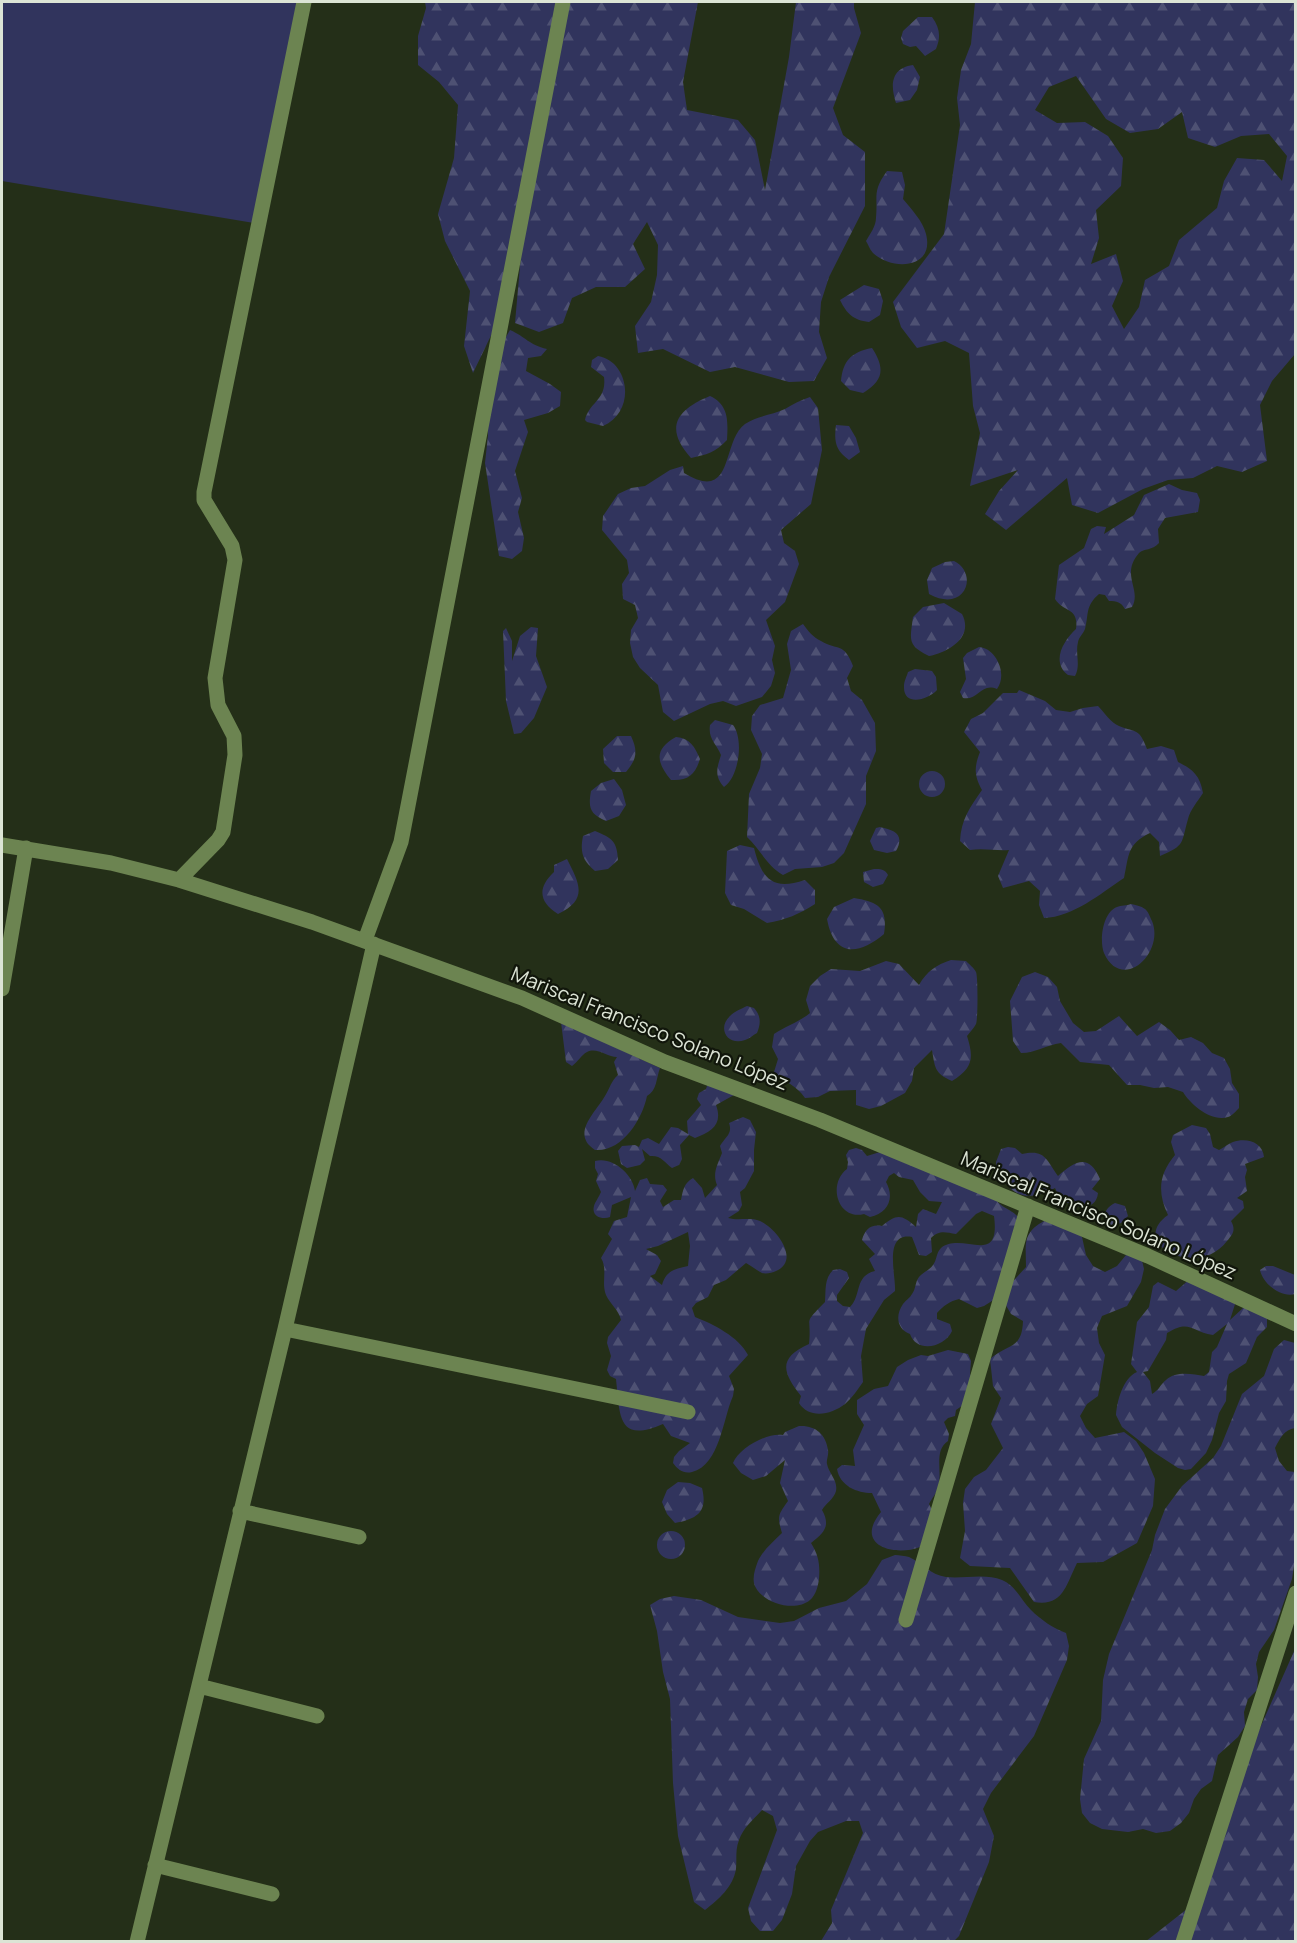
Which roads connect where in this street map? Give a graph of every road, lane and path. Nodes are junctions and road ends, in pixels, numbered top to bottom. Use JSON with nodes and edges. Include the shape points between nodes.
{"nodes":[{"id":1,"x":304,"y":2,"type":"edge"},
{"id":2,"x":563,"y":2,"type":"edge"},
{"id":3,"x":2,"y":845,"type":"edge"},
{"id":4,"x":26,"y":848,"type":"junction"},
{"id":5,"x":179,"y":880,"type":"junction"},
{"id":6,"x":370,"y":942,"type":"junction"},
{"id":7,"x":2,"y":989,"type":"edge"},
{"id":8,"x":1028,"y":1206,"type":"junction"},
{"id":9,"x":1296,"y":1324,"type":"edge"},
{"id":10,"x":285,"y":1329,"type":"junction"},
{"id":11,"x":688,"y":1412,"type":"dead end"},
{"id":12,"x":240,"y":1511,"type":"junction"},
{"id":13,"x":359,"y":1537,"type":"dead end"},
{"id":14,"x":1296,"y":1593,"type":"edge"},
{"id":15,"x":906,"y":1620,"type":"dead end"},
{"id":16,"x":199,"y":1686,"type":"junction"},
{"id":17,"x":317,"y":1716,"type":"dead end"},
{"id":18,"x":155,"y":1865,"type":"junction"},
{"id":19,"x":272,"y":1894,"type":"dead end"},
{"id":20,"x":136,"y":1941,"type":"edge"},
{"id":21,"x":1183,"y":1941,"type":"edge"}],
"edges":[{"from":1,"to":5,"type":"street","via":[[204,492],[204,500],[232,546],[235,560],[215,678],[218,705],[234,736],[231,789],[223,832]]},
{"from":2,"to":6,"type":"street","via":[[400,842]]},
{"from":3,"to":4,"type":"street","name":"Mariscal Francisco Solano López"},
{"from":4,"to":5,"type":"street","name":"Mariscal Francisco Solano López"},
{"from":4,"to":7,"type":"street"},
{"from":5,"to":6,"type":"street","name":"Mariscal Francisco Solano López"},
{"from":6,"to":8,"type":"street","name":"Mariscal Francisco Solano López","via":[[522,998],[665,1062],[820,1120]]},
{"from":6,"to":10,"type":"street"},
{"from":8,"to":9,"type":"street","name":"Mariscal Francisco Solano López"},
{"from":8,"to":15,"type":"street"},
{"from":10,"to":11,"type":"street"},
{"from":10,"to":12,"type":"street"},
{"from":12,"to":13,"type":"street"},
{"from":12,"to":16,"type":"street"},
{"from":14,"to":21,"type":"street"},
{"from":16,"to":17,"type":"street"},
{"from":16,"to":18,"type":"street"},
{"from":18,"to":19,"type":"street"},
{"from":18,"to":20,"type":"street"}]}
